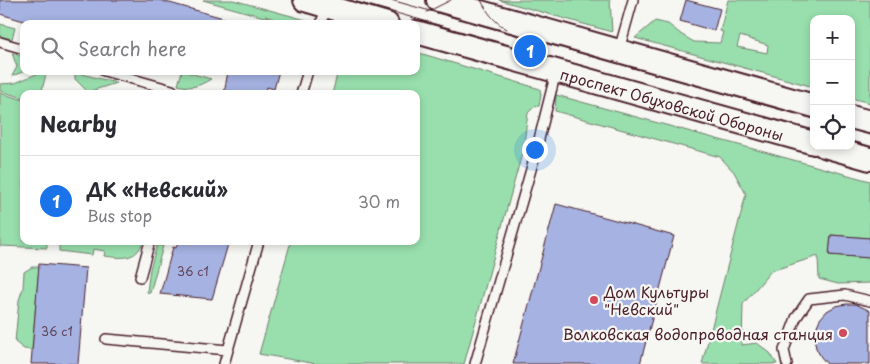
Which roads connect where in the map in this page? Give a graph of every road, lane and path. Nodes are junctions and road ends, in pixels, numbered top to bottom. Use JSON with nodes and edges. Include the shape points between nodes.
{"nodes":[{"id":1,"x":305,"y":0,"type":"edge"},
{"id":2,"x":438,"y":0,"type":"edge"},
{"id":3,"x":633,"y":0,"type":"edge"},
{"id":4,"x":324,"y":15,"type":"edge"},
{"id":5,"x":359,"y":20,"type":"edge"},
{"id":6,"x":420,"y":33,"type":"edge"},
{"id":7,"x":0,"y":42,"type":"edge"},
{"id":8,"x":20,"y":48,"type":"edge"},
{"id":9,"x":619,"y":51,"type":"junction"},
{"id":10,"x":556,"y":72,"type":"junction"},
{"id":11,"x":118,"y":75,"type":"edge"},
{"id":12,"x":307,"y":75,"type":"edge"},
{"id":13,"x":172,"y":90,"type":"edge"},
{"id":14,"x":302,"y":90,"type":"edge"},
{"id":15,"x":810,"y":105,"type":"edge"},
{"id":16,"x":855,"y":118,"type":"edge"},
{"id":17,"x":870,"y":122,"type":"edge"},
{"id":18,"x":810,"y":142,"type":"edge"},
{"id":19,"x":838,"y":150,"type":"edge"},
{"id":20,"x":870,"y":159,"type":"edge"},
{"id":21,"x":149,"y":245,"type":"edge"},
{"id":22,"x":258,"y":245,"type":"edge"},
{"id":23,"x":140,"y":277,"type":"dead end"},
{"id":24,"x":870,"y":301,"type":"edge"},
{"id":25,"x":106,"y":339,"type":"dead end"},
{"id":26,"x":228,"y":350,"type":"junction"},
{"id":27,"x":224,"y":364,"type":"edge"},
{"id":28,"x":475,"y":364,"type":"edge"},
{"id":29,"x":787,"y":364,"type":"edge"}],
"edges":[{"from":1,"to":4,"type":"main road"},
{"from":2,"to":9,"type":"main road"},
{"from":3,"to":9,"type":"lane"},
{"from":4,"to":5,"type":"main road"},
{"from":6,"to":10,"type":"main road","name":"проспект Обуховской Обороны"},
{"from":7,"to":8,"type":"lane"},
{"from":9,"to":15,"type":"main road"},
{"from":10,"to":18,"type":"main road","name":"проспект Обуховской Обороны"},
{"from":10,"to":28,"type":"lane"},
{"from":11,"to":13,"type":"lane"},
{"from":12,"to":14,"type":"lane"},
{"from":16,"to":17,"type":"main road"},
{"from":19,"to":20,"type":"main road"},
{"from":21,"to":23,"type":"lane"},
{"from":22,"to":26,"type":"lane"},
{"from":24,"to":29,"type":"lane","via":[[845,295],[809,299],[796,318],[784,350]]},
{"from":25,"to":26,"type":"lane"},
{"from":26,"to":27,"type":"lane"}]}
